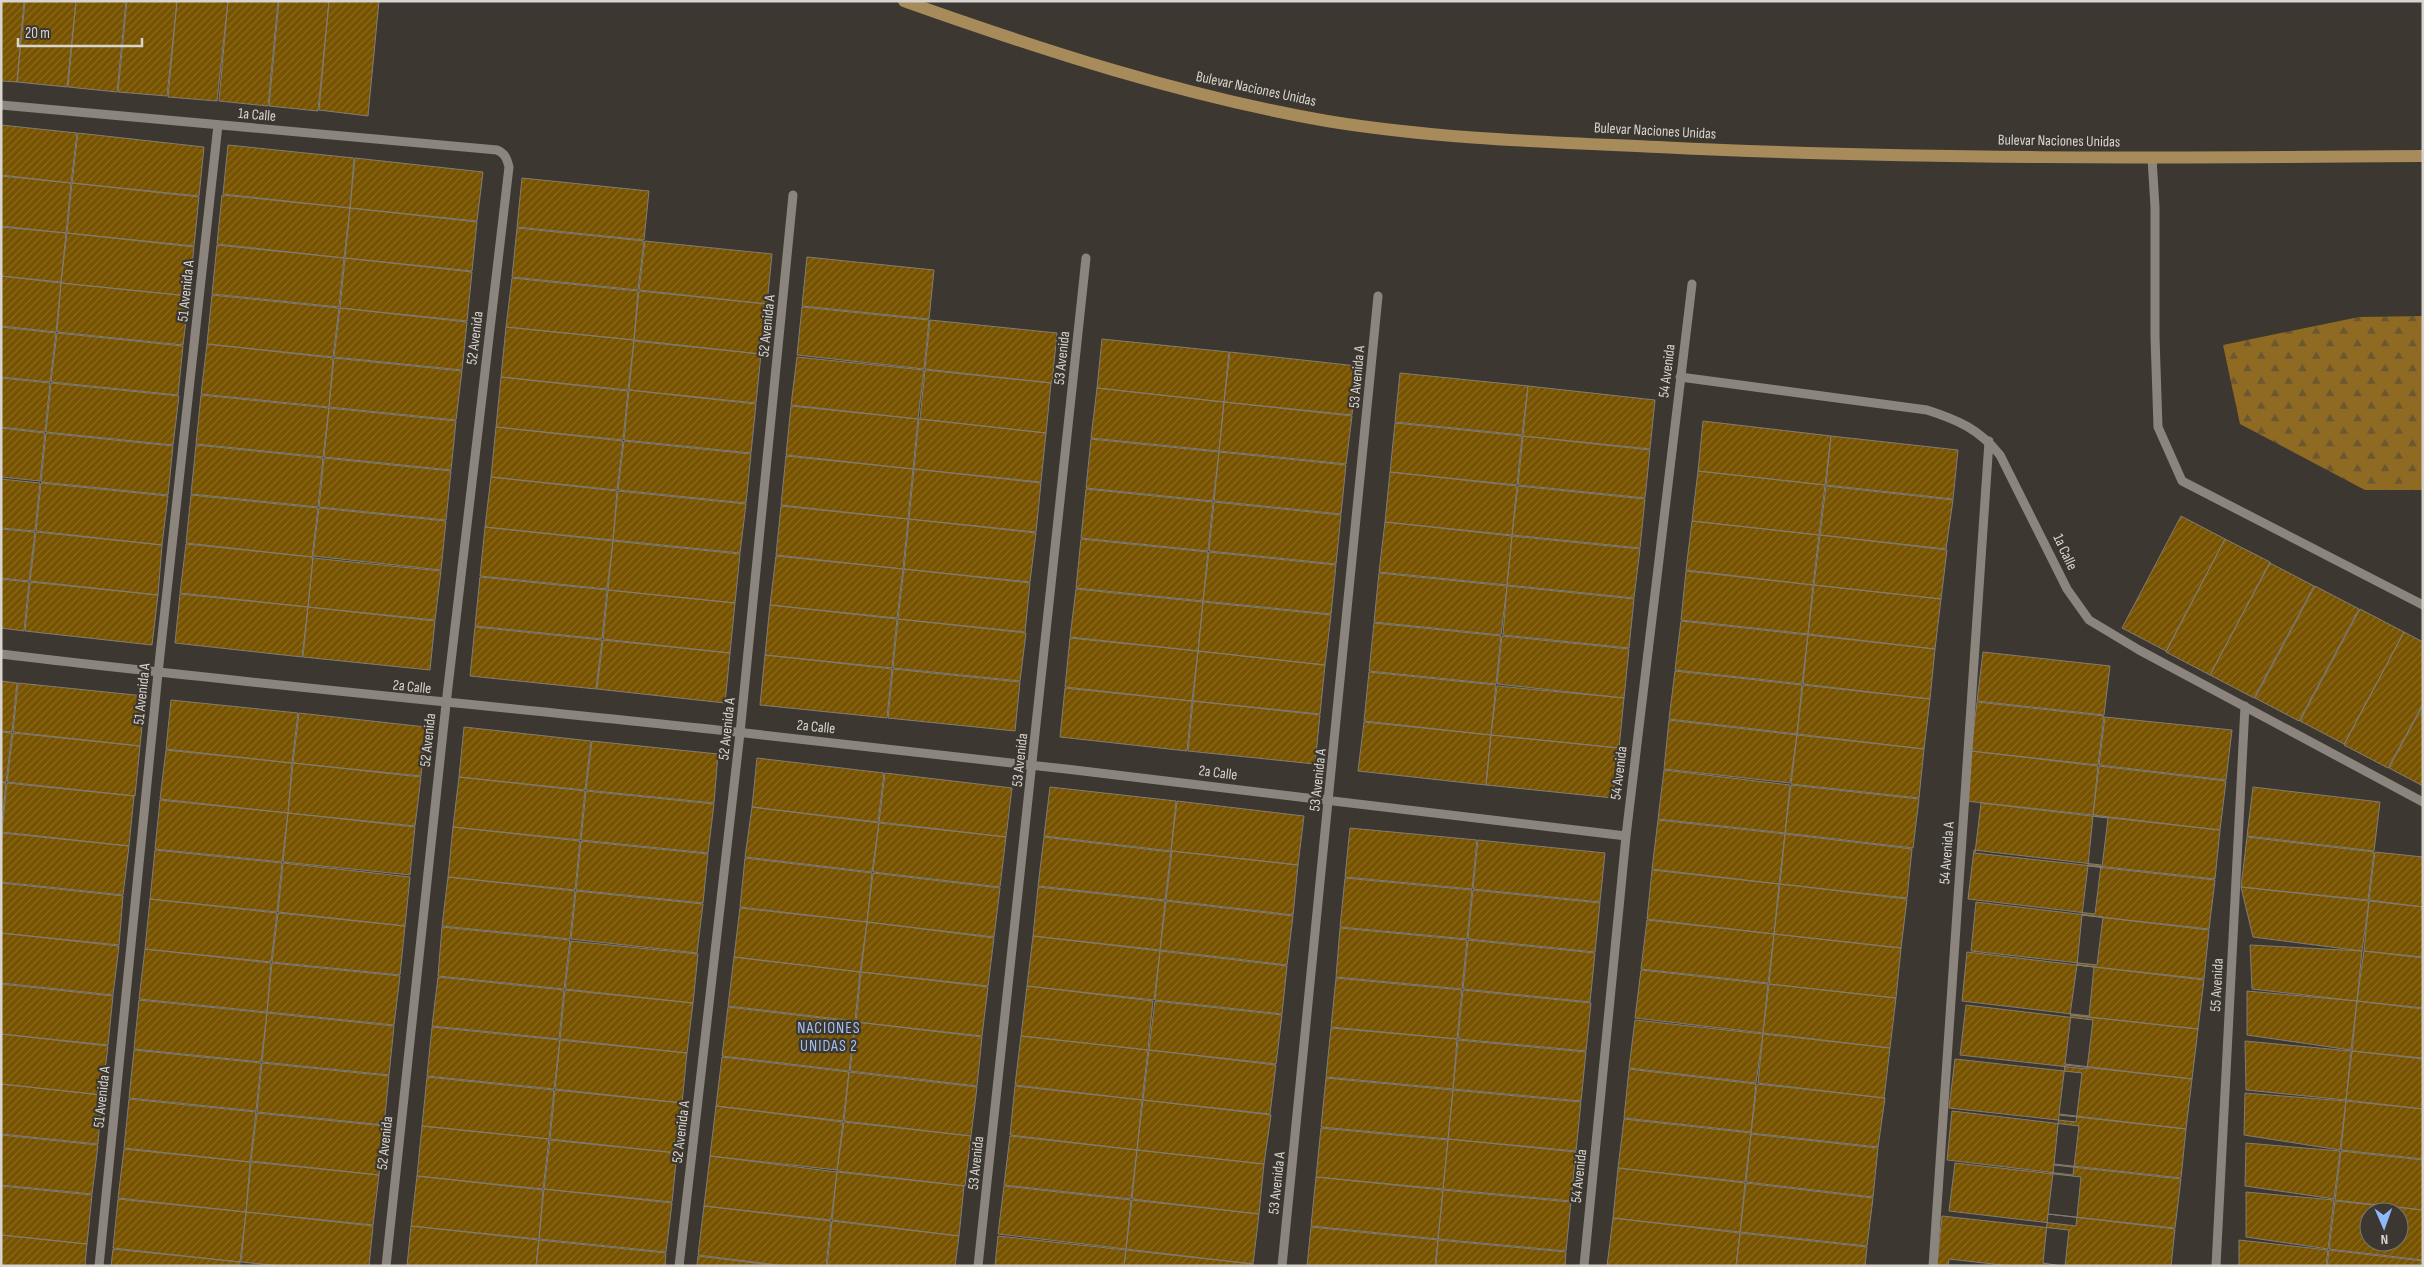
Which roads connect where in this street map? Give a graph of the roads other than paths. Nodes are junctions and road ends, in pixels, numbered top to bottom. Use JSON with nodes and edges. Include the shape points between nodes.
{"nodes":[{"id":1,"x":904,"y":1,"type":"edge"},
{"id":2,"x":1,"y":105,"type":"edge"},
{"id":3,"x":218,"y":125,"type":"junction"},
{"id":4,"x":2423,"y":156,"type":"edge"},
{"id":5,"x":507,"y":158,"type":"joint"},
{"id":6,"x":2152,"y":158,"type":"junction"},
{"id":7,"x":793,"y":195,"type":"dead end"},
{"id":8,"x":1086,"y":258,"type":"dead end"},
{"id":9,"x":1692,"y":284,"type":"dead end"},
{"id":10,"x":1378,"y":296,"type":"dead end"},
{"id":11,"x":1680,"y":377,"type":"junction"},
{"id":12,"x":1989,"y":441,"type":"junction"},
{"id":13,"x":2423,"y":605,"type":"edge"},
{"id":14,"x":1,"y":654,"type":"edge"},
{"id":15,"x":158,"y":673,"type":"junction"},
{"id":16,"x":446,"y":704,"type":"junction"},
{"id":17,"x":2245,"y":706,"type":"junction"},
{"id":18,"x":740,"y":733,"type":"junction"},
{"id":19,"x":1034,"y":766,"type":"junction"},
{"id":20,"x":1330,"y":800,"type":"junction"},
{"id":21,"x":2423,"y":802,"type":"edge"},
{"id":22,"x":1626,"y":836,"type":"junction"},
{"id":23,"x":99,"y":1266,"type":"edge"},
{"id":24,"x":386,"y":1266,"type":"edge"},
{"id":25,"x":679,"y":1266,"type":"edge"},
{"id":26,"x":978,"y":1266,"type":"edge"},
{"id":27,"x":1282,"y":1266,"type":"edge"},
{"id":28,"x":1584,"y":1266,"type":"edge"},
{"id":29,"x":1933,"y":1266,"type":"edge"},
{"id":30,"x":2216,"y":1266,"type":"edge"}],
"edges":[{"from":1,"to":6,"type":"main road","name":"Bulevar Naciones Unidas","via":[[985,30],[1206,97],[1329,121],[1448,137],[1746,152]]},
{"from":2,"to":3,"type":"street","name":"1a Calle"},
{"from":3,"to":5,"type":"street","name":"1a Calle","via":[[496,150]]},
{"from":3,"to":15,"type":"street","name":"51 Avenida A"},
{"from":4,"to":6,"type":"main road","name":"Bulevar Naciones Unidas"},
{"from":5,"to":16,"type":"street","name":"52 Avenida","via":[[508,176]]},
{"from":6,"to":13,"type":"street","via":[[2158,426],[2182,481]]},
{"from":7,"to":18,"type":"street","name":"52 Avenida A"},
{"from":8,"to":19,"type":"street","name":"53 Avenida"},
{"from":9,"to":11,"type":"street","name":"54 Avenida"},
{"from":10,"to":20,"type":"street","name":"53 Avenida A"},
{"from":11,"to":12,"type":"street","name":"1a Calle","via":[[1927,410],[1958,420]]},
{"from":11,"to":22,"type":"street","name":"54 Avenida"},
{"from":12,"to":17,"type":"street","name":"1a Calle","via":[[2009,468],[2067,590],[2089,620]]},
{"from":12,"to":29,"type":"street","name":"54 Avenida A"},
{"from":14,"to":15,"type":"street","name":"2a Calle"},
{"from":15,"to":16,"type":"street","name":"2a Calle"},
{"from":15,"to":23,"type":"street","name":"51 Avenida A"},
{"from":16,"to":18,"type":"street","name":"2a Calle"},
{"from":16,"to":24,"type":"street","name":"52 Avenida"},
{"from":17,"to":21,"type":"street","name":"1a Calle"},
{"from":17,"to":30,"type":"street","name":"55 Avenida"},
{"from":18,"to":19,"type":"street","name":"2a Calle"},
{"from":18,"to":25,"type":"street","name":"52 Avenida A"},
{"from":19,"to":20,"type":"street","name":"2a Calle"},
{"from":19,"to":26,"type":"street","name":"53 Avenida"},
{"from":20,"to":22,"type":"street","name":"2a Calle"},
{"from":20,"to":27,"type":"street","name":"53 Avenida A"},
{"from":22,"to":28,"type":"street","name":"54 Avenida"}]}
